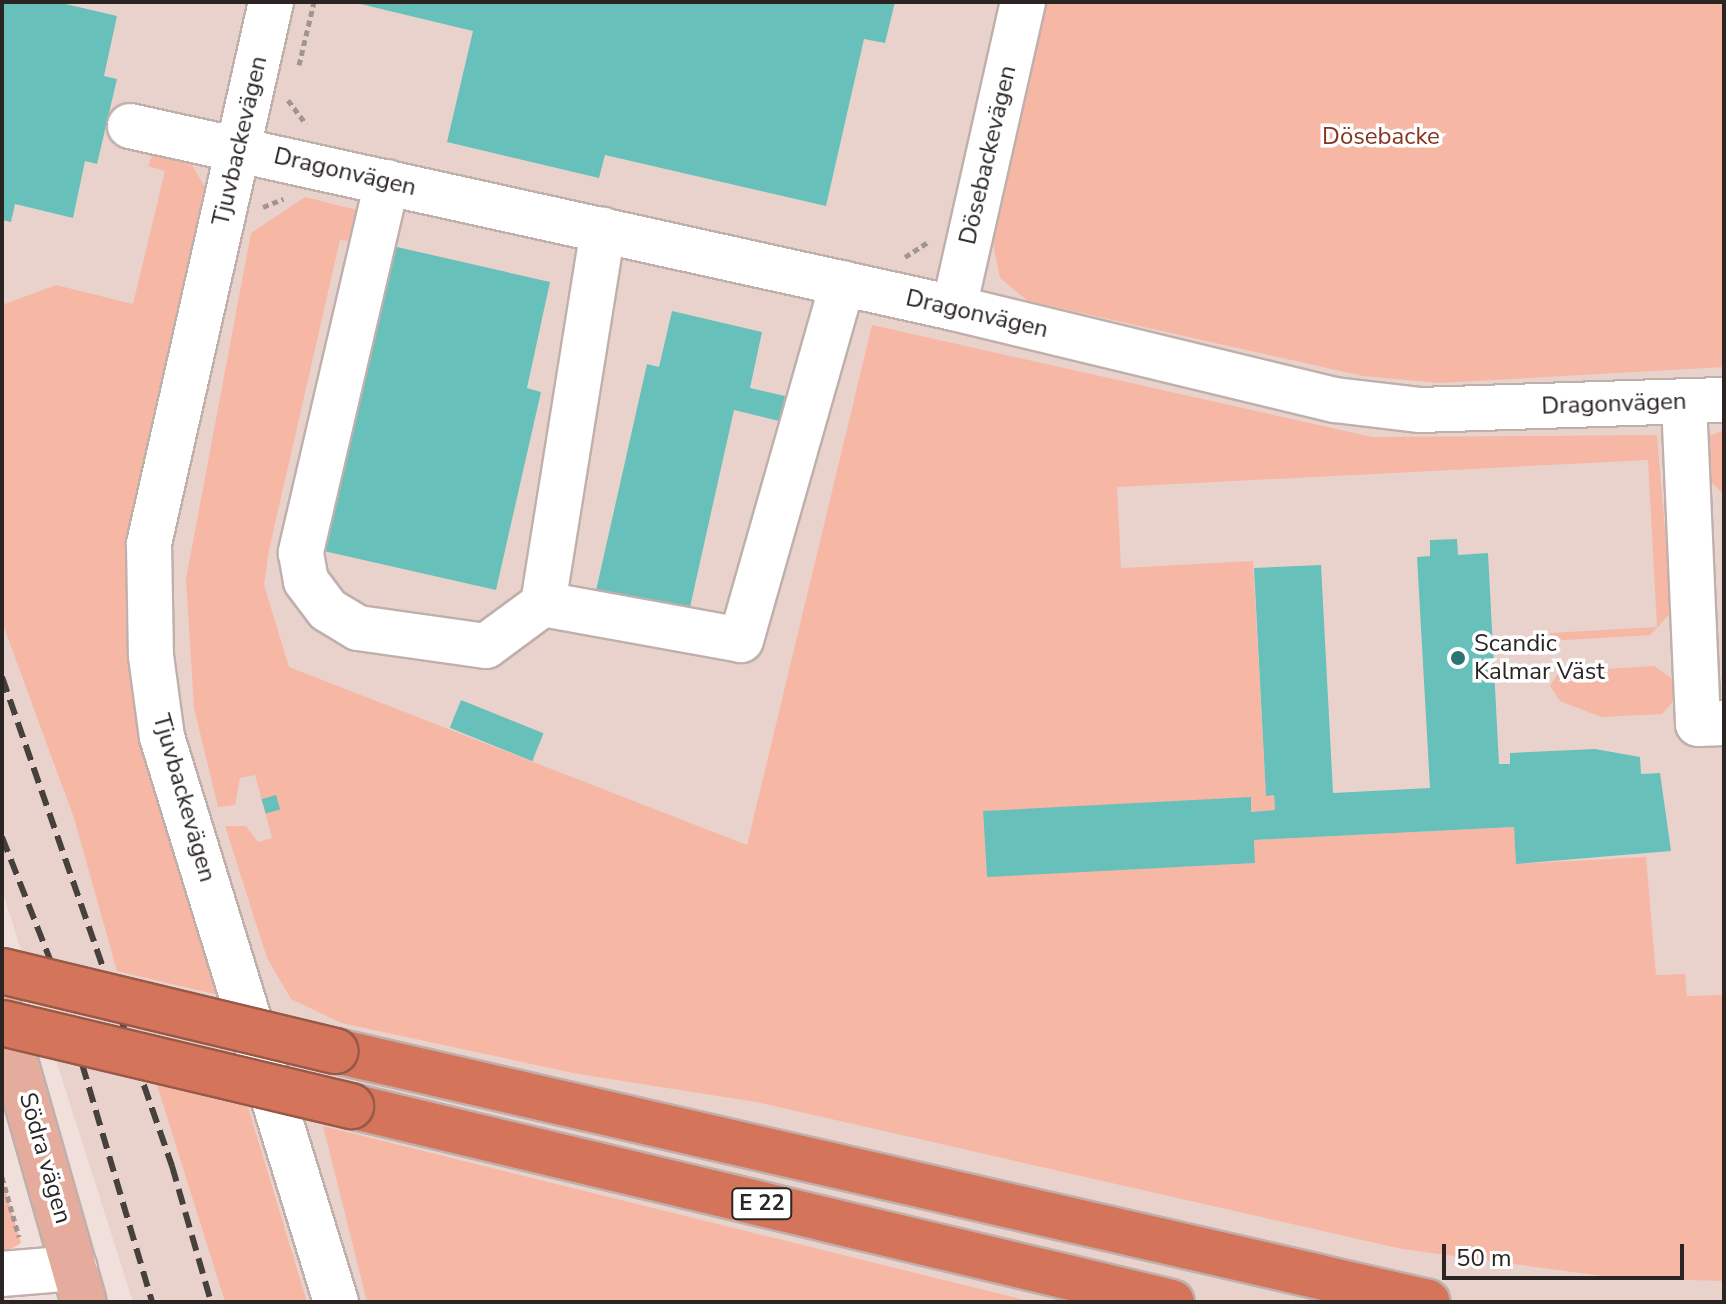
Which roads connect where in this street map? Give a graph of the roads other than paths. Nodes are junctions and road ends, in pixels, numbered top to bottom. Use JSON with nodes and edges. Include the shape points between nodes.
{"nodes":[{"id":1,"x":271,"y":2,"type":"edge"},
{"id":2,"x":1023,"y":2,"type":"edge"},
{"id":3,"x":130,"y":126,"type":"dead end"},
{"id":4,"x":254,"y":152,"type":"junction"},
{"id":5,"x":387,"y":182,"type":"junction"},
{"id":6,"x":603,"y":230,"type":"junction"},
{"id":7,"x":843,"y":283,"type":"junction"},
{"id":8,"x":954,"y":308,"type":"junction"},
{"id":9,"x":1704,"y":401,"type":"edge"},
{"id":10,"x":543,"y":604,"type":"junction"},
{"id":11,"x":1724,"y":723,"type":"edge"},
{"id":12,"x":2,"y":971,"type":"edge"},
{"id":13,"x":2,"y":1015,"type":"edge"},
{"id":14,"x":2,"y":1023,"type":"edge"},
{"id":15,"x":2,"y":1274,"type":"edge"},
{"id":16,"x":80,"y":1285,"type":"edge"},
{"id":17,"x":336,"y":1302,"type":"edge"},
{"id":18,"x":1172,"y":1302,"type":"edge"},
{"id":19,"x":1428,"y":1302,"type":"edge"}],
"edges":[{"from":1,"to":4,"type":"street","name":"Tjuvbackevägen"},
{"from":2,"to":8,"type":"street","name":"Dösebackevägen"},
{"from":3,"to":4,"type":"street","name":"Dragonvägen"},
{"from":4,"to":5,"type":"street","name":"Dragonvägen"},
{"from":4,"to":17,"type":"street","name":"Tjuvbackevägen","via":[[149,544],[151,656],[162,737]]},
{"from":5,"to":6,"type":"street","name":"Dragonvägen"},
{"from":5,"to":10,"type":"street","via":[[301,553],[306,581],[328,610],[358,628],[486,646]]},
{"from":6,"to":7,"type":"street","name":"Dragonvägen"},
{"from":6,"to":10,"type":"street"},
{"from":7,"to":8,"type":"street","name":"Dragonvägen"},
{"from":7,"to":10,"type":"street","via":[[741,640]]},
{"from":8,"to":9,"type":"street","name":"Dragonvägen","via":[[1335,400],[1420,410]]},
{"from":9,"to":11,"type":"street","via":[[1698,724]]},
{"from":12,"to":19,"type":"highway","number":"E 22","bridge":true},
{"from":13,"to":16,"type":"main road","name":"Södra vägen"},
{"from":14,"to":18,"type":"highway","number":"E 22","bridge":true},
{"from":15,"to":16,"type":"street"}]}
